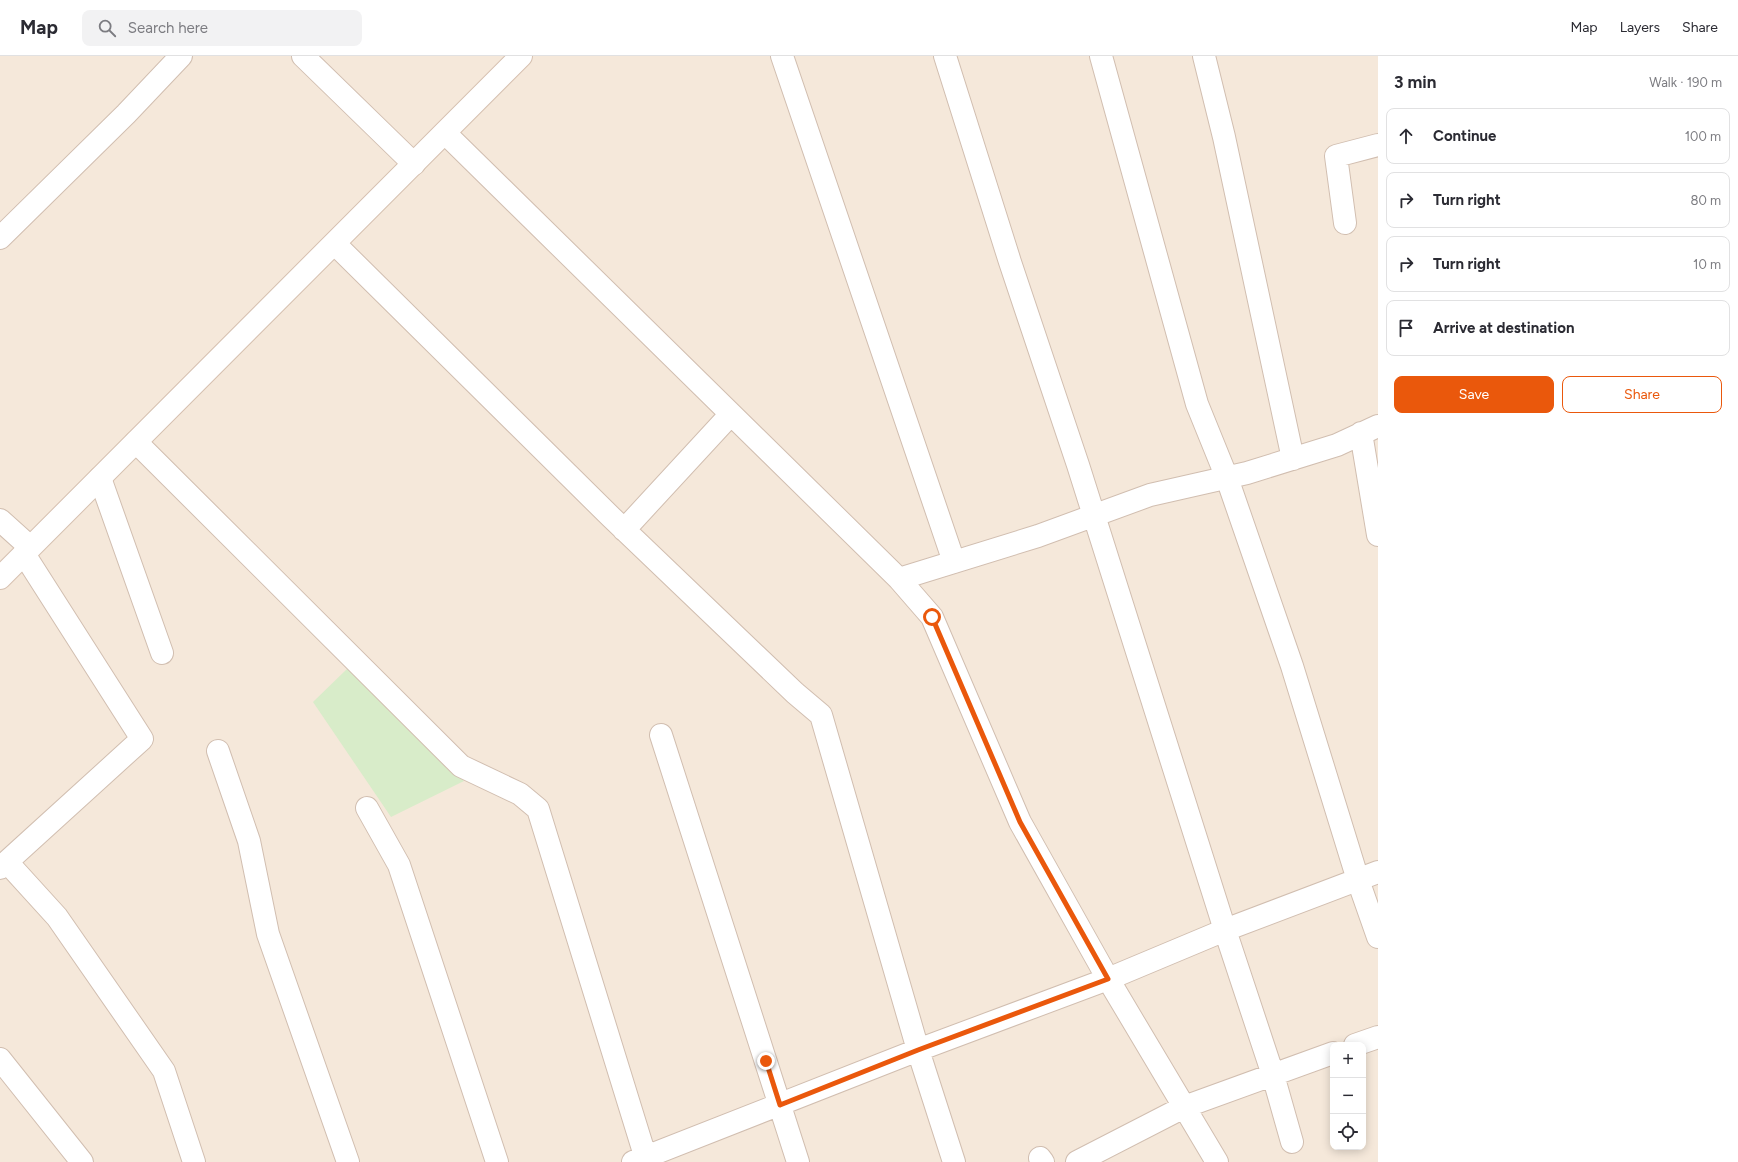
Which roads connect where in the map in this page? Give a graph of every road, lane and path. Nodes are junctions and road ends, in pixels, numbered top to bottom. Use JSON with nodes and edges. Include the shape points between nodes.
{"nodes":[{"id":1,"x":181,"y":56,"type":"edge"},
{"id":2,"x":303,"y":56,"type":"edge"},
{"id":3,"x":521,"y":56,"type":"edge"},
{"id":4,"x":782,"y":56,"type":"edge"},
{"id":5,"x":945,"y":56,"type":"edge"},
{"id":6,"x":1101,"y":56,"type":"edge"},
{"id":7,"x":1204,"y":56,"type":"edge"},
{"id":8,"x":445,"y":133,"type":"junction"},
{"id":9,"x":1378,"y":145,"type":"edge"},
{"id":10,"x":414,"y":164,"type":"junction"},
{"id":11,"x":1345,"y":223,"type":"dead end"},
{"id":12,"x":0,"y":238,"type":"edge"},
{"id":13,"x":335,"y":244,"type":"junction"},
{"id":14,"x":731,"y":414,"type":"junction"},
{"id":15,"x":1370,"y":430,"type":"edge"},
{"id":16,"x":136,"y":442,"type":"junction"},
{"id":17,"x":1293,"y":459,"type":"junction"},
{"id":18,"x":100,"y":478,"type":"junction"},
{"id":19,"x":1227,"y":478,"type":"junction"},
{"id":20,"x":1094,"y":516,"type":"junction"},
{"id":21,"x":0,"y":520,"type":"edge"},
{"id":22,"x":624,"y":530,"type":"junction"},
{"id":23,"x":1378,"y":535,"type":"edge"},
{"id":24,"x":27,"y":550,"type":"junction"},
{"id":25,"x":954,"y":562,"type":"junction"},
{"id":26,"x":0,"y":578,"type":"edge"},
{"id":27,"x":899,"y":579,"type":"junction"},
{"id":28,"x":162,"y":653,"type":"dead end"},
{"id":29,"x":661,"y":735,"type":"dead end"},
{"id":30,"x":218,"y":751,"type":"dead end"},
{"id":31,"x":367,"y":808,"type":"dead end"},
{"id":32,"x":3,"y":865,"type":"edge"},
{"id":33,"x":1378,"y":872,"type":"edge"},
{"id":34,"x":1358,"y":880,"type":"junction"},
{"id":35,"x":1225,"y":930,"type":"junction"},
{"id":36,"x":1378,"y":937,"type":"edge"},
{"id":37,"x":1108,"y":979,"type":"junction"},
{"id":38,"x":1378,"y":1037,"type":"edge"},
{"id":39,"x":1364,"y":1042,"type":"edge"},
{"id":40,"x":918,"y":1050,"type":"junction"},
{"id":41,"x":1330,"y":1054,"type":"edge"},
{"id":42,"x":0,"y":1059,"type":"edge"},
{"id":43,"x":1273,"y":1075,"type":"junction"},
{"id":44,"x":780,"y":1105,"type":"junction"},
{"id":45,"x":1184,"y":1107,"type":"junction"},
{"id":46,"x":1292,"y":1142,"type":"dead end"},
{"id":47,"x":642,"y":1160,"type":"edge"},
{"id":48,"x":82,"y":1162,"type":"edge"},
{"id":49,"x":194,"y":1162,"type":"edge"},
{"id":50,"x":348,"y":1162,"type":"edge"},
{"id":51,"x":497,"y":1162,"type":"edge"},
{"id":52,"x":798,"y":1162,"type":"edge"},
{"id":53,"x":954,"y":1162,"type":"edge"},
{"id":54,"x":1076,"y":1162,"type":"edge"},
{"id":55,"x":1217,"y":1162,"type":"edge"}],
"edges":[{"from":1,"to":12,"type":"street","via":[[121,120]]},
{"from":2,"to":10,"type":"street"},
{"from":3,"to":8,"type":"street"},
{"from":4,"to":25,"type":"street"},
{"from":5,"to":20,"type":"street"},
{"from":6,"to":19,"type":"street","via":[[1197,404]]},
{"from":7,"to":17,"type":"street","via":[[1224,137]]},
{"from":8,"to":10,"type":"street"},
{"from":8,"to":14,"type":"street"},
{"from":9,"to":11,"type":"street","via":[[1336,156]]},
{"from":10,"to":13,"type":"street"},
{"from":13,"to":16,"type":"street"},
{"from":13,"to":22,"type":"street"},
{"from":14,"to":22,"type":"street"},
{"from":14,"to":27,"type":"street"},
{"from":15,"to":17,"type":"street","via":[[1337,445]]},
{"from":15,"to":23,"type":"street"},
{"from":16,"to":18,"type":"street"},
{"from":16,"to":47,"type":"street","via":[[461,766],[520,794],[538,809]]},
{"from":17,"to":19,"type":"street"},
{"from":18,"to":24,"type":"street"},
{"from":18,"to":28,"type":"street"},
{"from":19,"to":20,"type":"street","via":[[1150,495]]},
{"from":19,"to":34,"type":"street","via":[[1292,666]]},
{"from":20,"to":25,"type":"street"},
{"from":20,"to":35,"type":"street"},
{"from":21,"to":24,"type":"street"},
{"from":22,"to":40,"type":"street","via":[[821,715]]},
{"from":24,"to":26,"type":"street"},
{"from":24,"to":32,"type":"street","via":[[142,739]]},
{"from":25,"to":27,"type":"street"},
{"from":27,"to":37,"type":"street","via":[[932,617],[1020,822]]},
{"from":29,"to":44,"type":"street"},
{"from":30,"to":50,"type":"street","via":[[249,841],[268,934]]},
{"from":31,"to":51,"type":"street","via":[[399,865]]},
{"from":32,"to":49,"type":"street","via":[[57,917],[164,1071]]},
{"from":33,"to":34,"type":"street"},
{"from":34,"to":35,"type":"street"},
{"from":34,"to":36,"type":"street"},
{"from":35,"to":37,"type":"street"},
{"from":35,"to":43,"type":"street"},
{"from":37,"to":40,"type":"street"},
{"from":37,"to":45,"type":"street"},
{"from":38,"to":39,"type":"street"},
{"from":40,"to":44,"type":"street"},
{"from":40,"to":53,"type":"street"},
{"from":41,"to":43,"type":"street"},
{"from":42,"to":48,"type":"street"},
{"from":43,"to":45,"type":"street"},
{"from":43,"to":46,"type":"street"},
{"from":44,"to":47,"type":"street"},
{"from":44,"to":52,"type":"street"},
{"from":45,"to":54,"type":"street"},
{"from":45,"to":55,"type":"street"}]}
